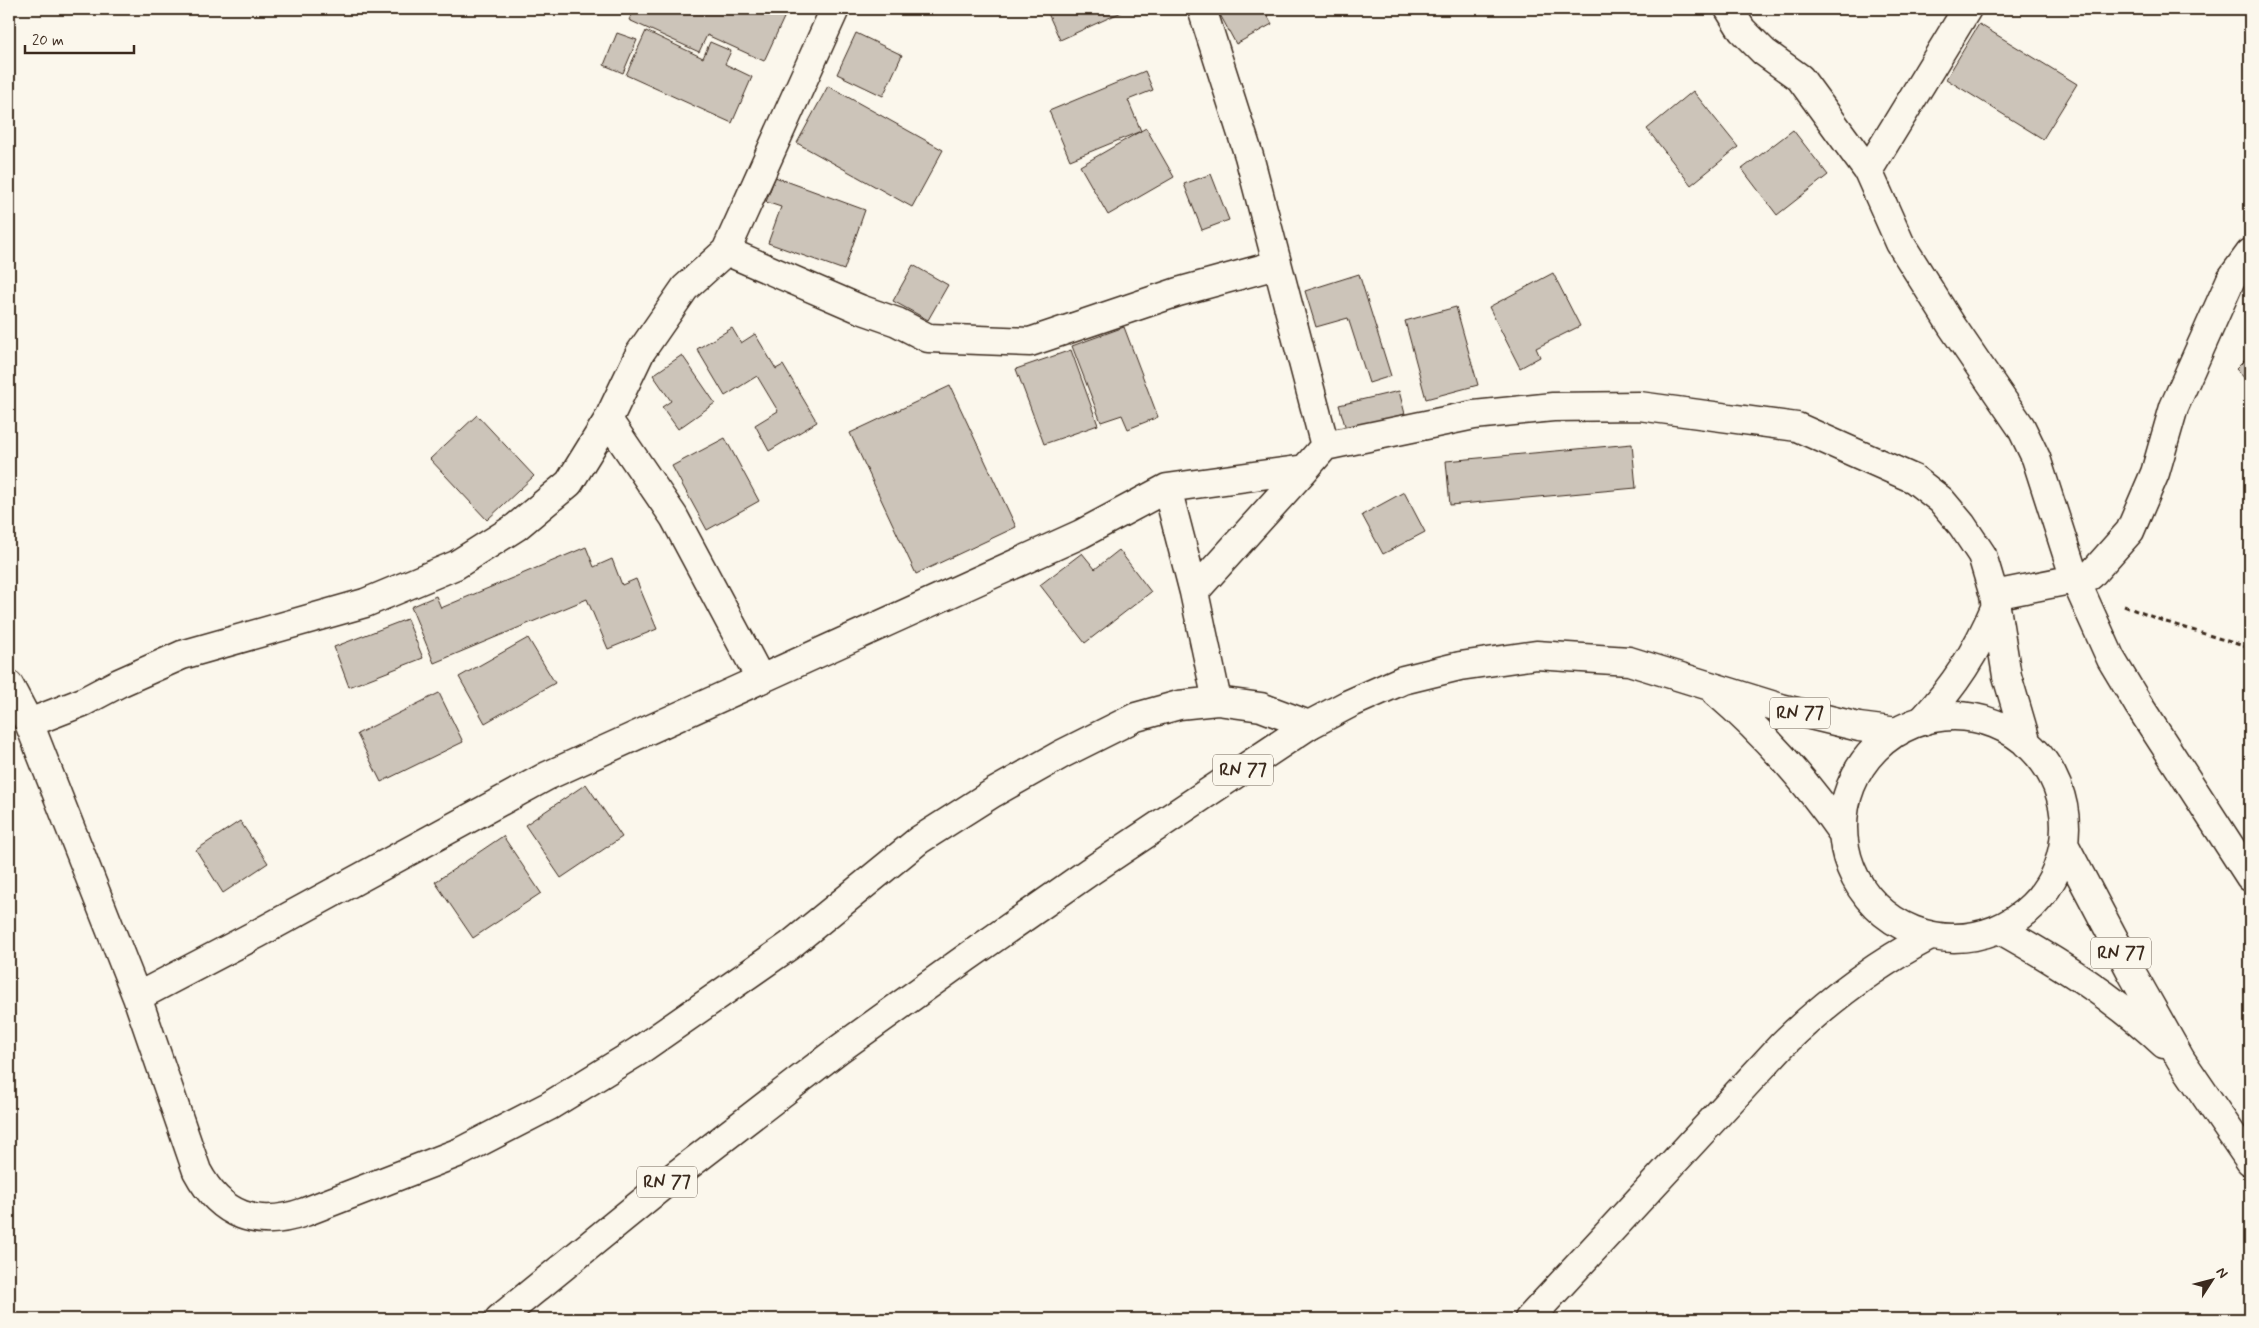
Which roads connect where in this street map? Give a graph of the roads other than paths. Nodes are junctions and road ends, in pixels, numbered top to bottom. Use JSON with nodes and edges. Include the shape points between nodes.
{"nodes":[{"id":1,"x":835,"y":9,"type":"edge"},
{"id":2,"x":1202,"y":9,"type":"edge"},
{"id":3,"x":1729,"y":9,"type":"edge"},
{"id":4,"x":1967,"y":9,"type":"edge"},
{"id":5,"x":1868,"y":171,"type":"junction"},
{"id":6,"x":726,"y":250,"type":"junction"},
{"id":7,"x":2250,"y":253,"type":"edge"},
{"id":8,"x":1276,"y":265,"type":"junction"},
{"id":9,"x":608,"y":420,"type":"junction"},
{"id":10,"x":1325,"y":446,"type":"junction"},
{"id":11,"x":1305,"y":469,"type":"junction"},
{"id":12,"x":1167,"y":488,"type":"junction"},
{"id":13,"x":2082,"y":578,"type":"junction"},
{"id":14,"x":1194,"y":592,"type":"junction"},
{"id":15,"x":1995,"y":601,"type":"junction"},
{"id":16,"x":760,"y":678,"type":"junction"},
{"id":17,"x":1705,"y":683,"type":"junction"},
{"id":18,"x":9,"y":686,"type":"edge"},
{"id":19,"x":1217,"y":701,"type":"junction"},
{"id":20,"x":1922,"y":721,"type":"junction"},
{"id":21,"x":29,"y":723,"type":"junction"},
{"id":22,"x":1309,"y":725,"type":"junction"},
{"id":23,"x":1898,"y":732,"type":"junction"},
{"id":24,"x":2027,"y":744,"type":"junction"},
{"id":25,"x":1843,"y":834,"type":"junction"},
{"id":26,"x":2064,"y":844,"type":"junction"},
{"id":27,"x":2250,"y":877,"type":"edge"},
{"id":28,"x":1998,"y":929,"type":"junction"},
{"id":29,"x":1930,"y":936,"type":"junction"},
{"id":30,"x":137,"y":997,"type":"junction"},
{"id":31,"x":2182,"y":1060,"type":"junction"},
{"id":32,"x":2250,"y":1161,"type":"edge"},
{"id":33,"x":499,"y":1319,"type":"edge"},
{"id":34,"x":1529,"y":1319,"type":"edge"}],
"edges":[{"from":1,"to":6,"type":"main road"},
{"from":2,"to":8,"type":"main road","via":[[1249,156]]},
{"from":3,"to":5,"type":"main road","via":[[1742,30],[1764,52],[1800,78]]},
{"from":4,"to":5,"type":"main road"},
{"from":5,"to":13,"type":"main road","via":[[1900,243],[2021,426]]},
{"from":6,"to":8,"type":"main road","via":[[928,338],[1030,342],[1178,292]]},
{"from":6,"to":9,"type":"main road","via":[[685,288],[640,353]]},
{"from":7,"to":13,"type":"main road","via":[[2230,279],[2178,398],[2155,472],[2130,531]]},
{"from":8,"to":10,"type":"main road"},
{"from":9,"to":16,"type":"main road","via":[[674,517]]},
{"from":9,"to":21,"type":"main road","via":[[569,483],[516,527],[456,565],[365,603],[182,655],[119,682],[83,702]]},
{"from":10,"to":11,"type":"main road"},
{"from":10,"to":15,"type":"main road","via":[[1474,415],[1553,407],[1639,406],[1797,427],[1914,479],[1941,500],[1982,555]]},
{"from":11,"to":12,"type":"main road"},
{"from":11,"to":14,"type":"main road"},
{"from":12,"to":14,"type":"main road"},
{"from":12,"to":16,"type":"main road","via":[[1081,534]]},
{"from":13,"to":15,"type":"main road"},
{"from":13,"to":27,"type":"main road","via":[[2111,659]]},
{"from":14,"to":19,"type":"main road"},
{"from":15,"to":20,"type":"main road","via":[[1977,649],[1966,668]]},
{"from":15,"to":24,"type":"main road","via":[[2007,676]]},
{"from":16,"to":30,"type":"main road","via":[[547,776]]},
{"from":17,"to":22,"type":"main road","number":"RN 77","via":[[1629,661],[1536,655],[1460,666],[1403,680]]},
{"from":17,"to":23,"type":"main road","number":"RN 77","via":[[1819,718]]},
{"from":17,"to":25,"type":"main road","number":"RN 77","via":[[1780,753]]},
{"from":18,"to":21,"type":"main road"},
{"from":19,"to":22,"type":"main road","via":[[1261,707]]},
{"from":19,"to":30,"type":"main road","via":[[1179,705],[1136,717],[1062,754],[918,840],[789,946],[637,1052],[549,1106],[460,1152],[288,1218],[269,1220],[233,1212],[206,1188],[197,1171]]},
{"from":20,"to":23,"type":"main road"},
{"from":20,"to":24,"type":"main road","via":[[1950,716],[1978,719],[2004,728]]},
{"from":21,"to":30,"type":"main road"},
{"from":22,"to":33,"type":"main road","number":"RN 77","via":[[1089,872],[838,1050],[672,1178]]},
{"from":23,"to":25,"type":"main road","via":[[1878,746],[1862,765],[1851,786]]},
{"from":24,"to":26,"type":"main road","via":[[2045,765],[2058,789],[2065,816]]},
{"from":25,"to":29,"type":"main road","via":[[1855,877],[1868,897],[1907,928]]},
{"from":26,"to":28,"type":"main road","via":[[2056,871],[2042,895],[2023,916]]},
{"from":26,"to":31,"type":"main road","number":"RN 77"},
{"from":28,"to":29,"type":"main road","via":[[1976,937]]},
{"from":28,"to":31,"type":"main road","number":"RN 77","via":[[2077,975],[2149,1029]]},
{"from":29,"to":34,"type":"main road","via":[[1867,973],[1809,1018]]},
{"from":31,"to":32,"type":"main road","number":"RN 77"}]}
